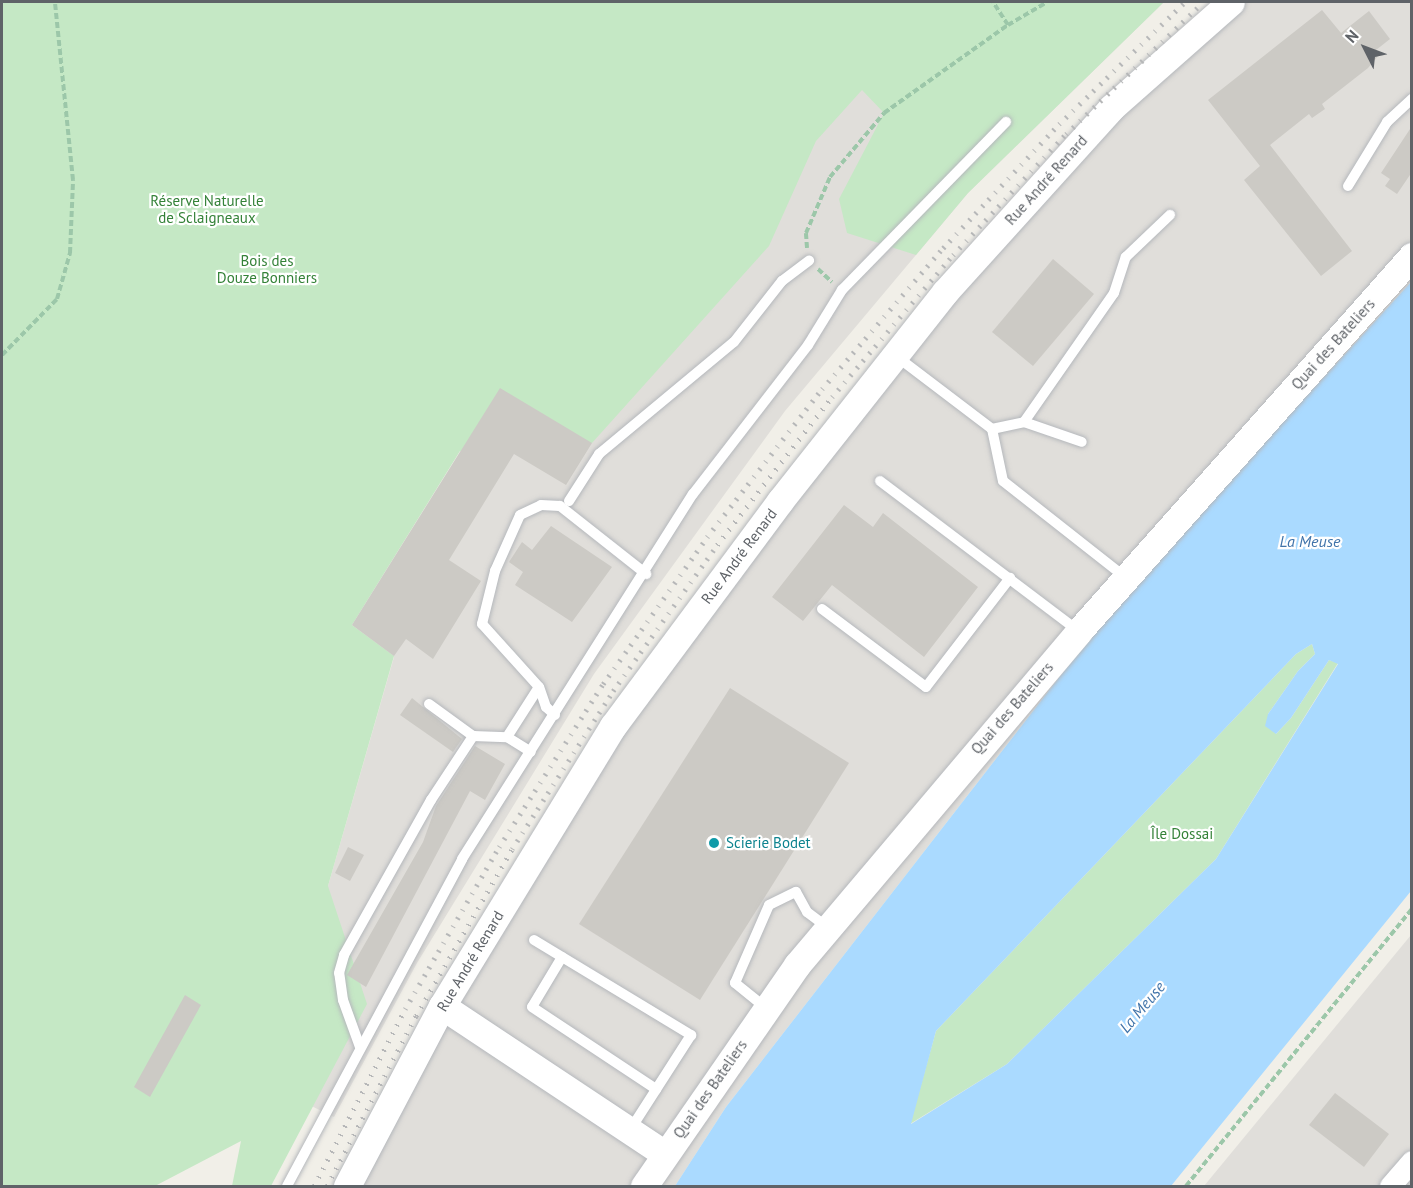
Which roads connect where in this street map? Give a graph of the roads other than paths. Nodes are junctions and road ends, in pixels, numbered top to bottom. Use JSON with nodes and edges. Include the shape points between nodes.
{"nodes":[{"id":1,"x":1231,"y":2,"type":"edge"},
{"id":2,"x":1412,"y":99,"type":"edge"},
{"id":3,"x":1006,"y":122,"type":"dead end"},
{"id":4,"x":1348,"y":186,"type":"dead end"},
{"id":5,"x":1170,"y":215,"type":"dead end"},
{"id":6,"x":1412,"y":256,"type":"edge"},
{"id":7,"x":809,"y":261,"type":"road end"},
{"id":8,"x":895,"y":355,"type":"junction"},
{"id":9,"x":1024,"y":422,"type":"junction"},
{"id":10,"x":992,"y":429,"type":"junction"},
{"id":11,"x":1082,"y":442,"type":"dead end"},
{"id":12,"x":880,"y":481,"type":"dead end"},
{"id":13,"x":569,"y":501,"type":"dead end"},
{"id":14,"x":646,"y":574,"type":"junction"},
{"id":15,"x":1125,"y":577,"type":"junction"},
{"id":16,"x":1010,"y":578,"type":"junction"},
{"id":17,"x":822,"y":609,"type":"dead end"},
{"id":18,"x":1078,"y":632,"type":"junction"},
{"id":19,"x":539,"y":687,"type":"junction"},
{"id":20,"x":429,"y":704,"type":"dead end"},
{"id":21,"x":555,"y":715,"type":"junction"},
{"id":22,"x":473,"y":736,"type":"junction"},
{"id":23,"x":507,"y":737,"type":"junction"},
{"id":24,"x":531,"y":753,"type":"junction"},
{"id":25,"x":828,"y":928,"type":"junction"},
{"id":26,"x":534,"y":940,"type":"dead end"},
{"id":27,"x":562,"y":957,"type":"junction"},
{"id":28,"x":442,"y":1006,"type":"junction"},
{"id":29,"x":766,"y":1009,"type":"junction"},
{"id":30,"x":360,"y":1047,"type":"junction"},
{"id":31,"x":656,"y":1089,"type":"junction"},
{"id":32,"x":629,"y":1131,"type":"junction"},
{"id":33,"x":665,"y":1154,"type":"junction"},
{"id":34,"x":1412,"y":1161,"type":"edge"},
{"id":35,"x":287,"y":1186,"type":"edge"},
{"id":36,"x":347,"y":1186,"type":"edge"},
{"id":37,"x":644,"y":1186,"type":"edge"},
{"id":38,"x":1390,"y":1186,"type":"edge"}],
"edges":[{"from":1,"to":8,"type":"street","name":"Rue André Renard","via":[[1112,108],[945,292]]},
{"from":2,"to":4,"type":"lane","via":[[1387,122]]},
{"from":3,"to":14,"type":"lane","via":[[842,290],[808,345],[693,494]]},
{"from":5,"to":9,"type":"lane","via":[[1126,257],[1114,293]]},
{"from":6,"to":15,"type":"street","name":"Quai des Bateliers"},
{"from":7,"to":13,"type":"lane","via":[[782,281],[734,342],[652,405],[599,454]]},
{"from":8,"to":10,"type":"lane"},
{"from":8,"to":28,"type":"street","name":"Rue André Renard","via":[[613,726]]},
{"from":9,"to":10,"type":"lane"},
{"from":9,"to":11,"type":"lane"},
{"from":10,"to":15,"type":"lane","via":[[1003,481]]},
{"from":12,"to":16,"type":"lane"},
{"from":14,"to":19,"type":"lane","via":[[560,506],[540,505],[520,515],[495,571],[482,624]]},
{"from":14,"to":21,"type":"lane"},
{"from":15,"to":18,"type":"street","name":"Quai des Bateliers"},
{"from":16,"to":17,"type":"lane","via":[[926,687]]},
{"from":16,"to":18,"type":"lane"},
{"from":18,"to":25,"type":"street","name":"Quai des Bateliers"},
{"from":19,"to":21,"type":"lane","via":[[546,707]]},
{"from":19,"to":23,"type":"lane"},
{"from":20,"to":22,"type":"lane"},
{"from":21,"to":24,"type":"lane"},
{"from":22,"to":23,"type":"lane"},
{"from":22,"to":30,"type":"lane","via":[[431,800],[344,955],[339,973],[343,1000]]},
{"from":23,"to":24,"type":"lane"},
{"from":24,"to":30,"type":"lane","via":[[462,859]]},
{"from":25,"to":29,"type":"street","name":"Quai des Bateliers"},
{"from":25,"to":29,"type":"lane","via":[[807,912],[795,892],[769,905],[735,983]]},
{"from":26,"to":27,"type":"lane"},
{"from":27,"to":31,"type":"lane","via":[[532,1007]]},
{"from":27,"to":31,"type":"lane","via":[[691,1035]]},
{"from":28,"to":32,"type":"street"},
{"from":28,"to":36,"type":"street","name":"Rue André Renard"},
{"from":29,"to":33,"type":"street","name":"Quai des Bateliers"},
{"from":30,"to":35,"type":"lane"},
{"from":31,"to":32,"type":"lane"},
{"from":32,"to":33,"type":"street"},
{"from":33,"to":37,"type":"street","name":"Quai des Bateliers"},
{"from":34,"to":38,"type":"street"}]}
